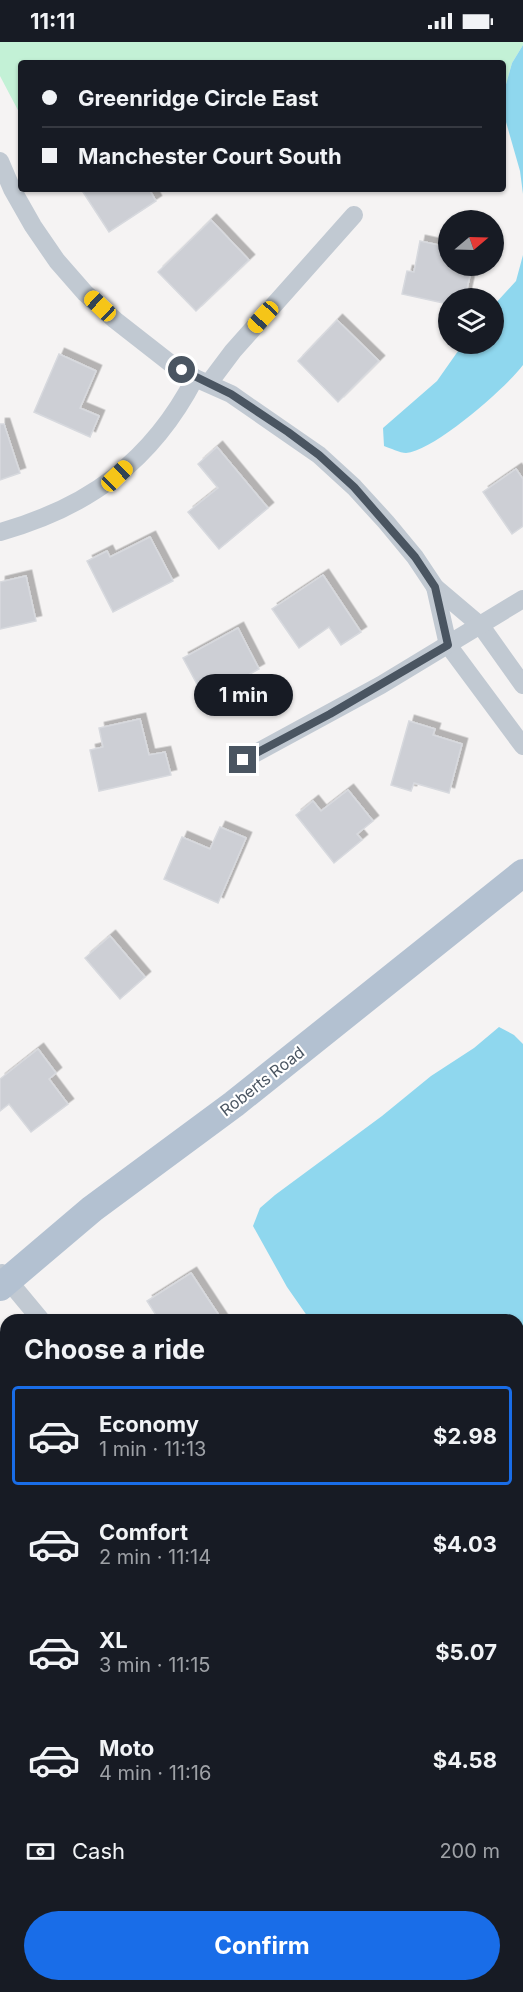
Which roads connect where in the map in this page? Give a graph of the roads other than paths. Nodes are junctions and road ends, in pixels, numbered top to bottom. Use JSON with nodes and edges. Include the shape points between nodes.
{"nodes":[{"id":1,"x":0,"y":161,"type":"edge"},
{"id":2,"x":354,"y":215,"type":"dead end"},
{"id":3,"x":202,"y":380,"type":"junction"},
{"id":4,"x":0,"y":532,"type":"edge"},
{"id":5,"x":435,"y":587,"type":"junction"},
{"id":6,"x":523,"y":599,"type":"edge"},
{"id":7,"x":481,"y":626,"type":"junction"},
{"id":8,"x":448,"y":645,"type":"junction"},
{"id":9,"x":523,"y":685,"type":"edge"},
{"id":10,"x":523,"y":746,"type":"edge"},
{"id":11,"x":243,"y":760,"type":"dead end"},
{"id":12,"x":523,"y":873,"type":"edge"},
{"id":13,"x":2,"y":1279,"type":"edge"},
{"id":14,"x":35,"y":1314,"type":"edge"}],
"edges":[{"from":1,"to":3,"type":"street","via":[[33,226],[85,292],[170,363]]},
{"from":2,"to":3,"type":"street","via":[[233,351]]},
{"from":3,"to":4,"type":"street","via":[[167,425],[117,476],[61,511]]},
{"from":3,"to":5,"type":"street","via":[[231,394],[319,455],[386,522]]},
{"from":5,"to":7,"type":"street"},
{"from":5,"to":8,"type":"street"},
{"from":6,"to":7,"type":"street"},
{"from":7,"to":8,"type":"street"},
{"from":7,"to":9,"type":"street"},
{"from":8,"to":10,"type":"street"},
{"from":8,"to":11,"type":"street"},
{"from":12,"to":13,"type":"main road","name":"Roberts Road","via":[[234,1104]]},
{"from":13,"to":14,"type":"street"}]}
